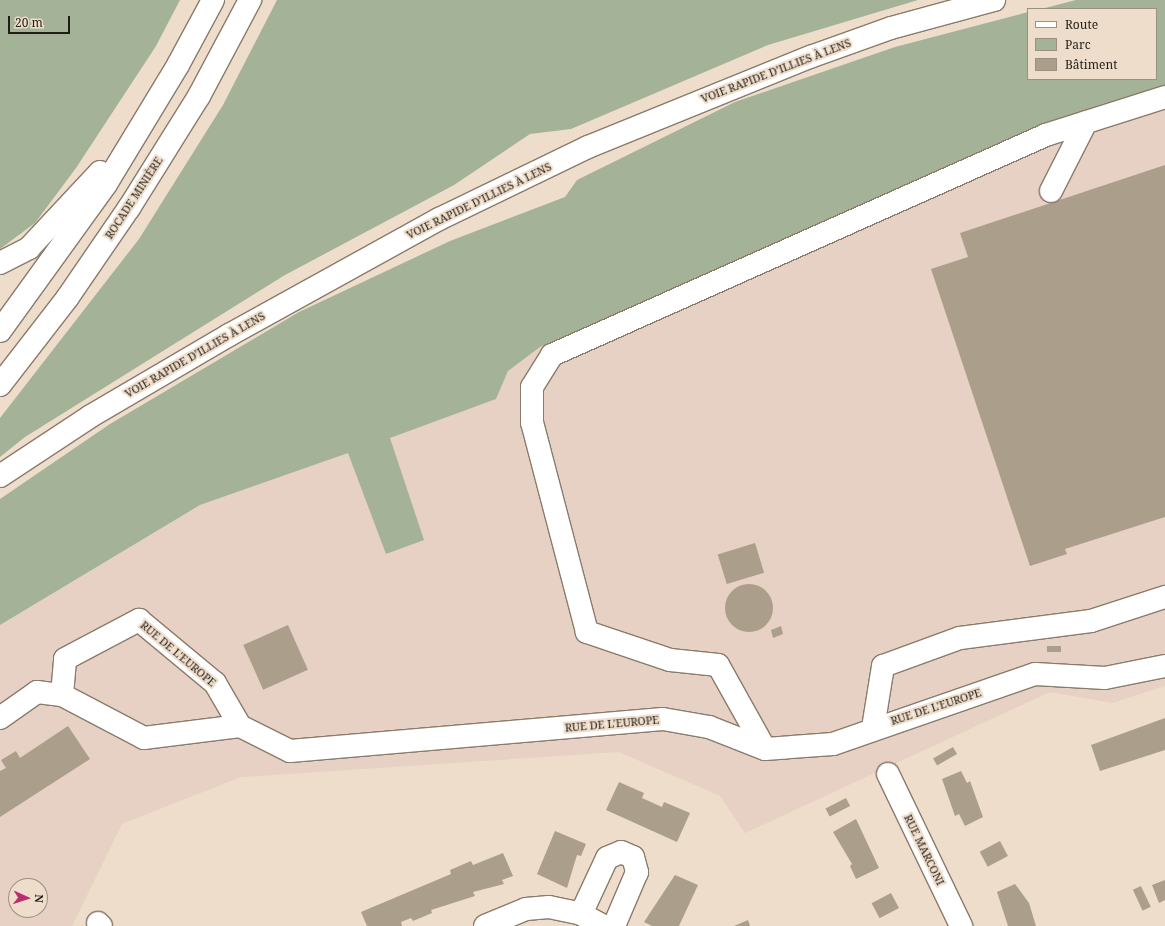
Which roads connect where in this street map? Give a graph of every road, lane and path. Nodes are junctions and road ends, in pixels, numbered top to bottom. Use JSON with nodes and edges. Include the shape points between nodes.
{"nodes":[{"id":1,"x":212,"y":0,"type":"edge"},
{"id":2,"x":250,"y":0,"type":"edge"},
{"id":3,"x":994,"y":0,"type":"edge"},
{"id":4,"x":1165,"y":97,"type":"edge"},
{"id":5,"x":1086,"y":122,"type":"junction"},
{"id":6,"x":143,"y":125,"type":"junction"},
{"id":7,"x":1051,"y":191,"type":"dead end"},
{"id":8,"x":0,"y":263,"type":"edge"},
{"id":9,"x":0,"y":331,"type":"edge"},
{"id":10,"x":0,"y":385,"type":"edge"},
{"id":11,"x":0,"y":476,"type":"edge"},
{"id":12,"x":1165,"y":597,"type":"edge"},
{"id":13,"x":1165,"y":666,"type":"edge"},
{"id":14,"x":62,"y":695,"type":"junction"},
{"id":15,"x":0,"y":718,"type":"edge"},
{"id":16,"x":240,"y":726,"type":"junction"},
{"id":17,"x":874,"y":728,"type":"junction"},
{"id":18,"x":765,"y":749,"type":"junction"},
{"id":19,"x":888,"y":774,"type":"dead end"},
{"id":20,"x":581,"y":914,"type":"junction"},
{"id":21,"x":485,"y":926,"type":"edge"},
{"id":22,"x":604,"y":926,"type":"edge"},
{"id":23,"x":614,"y":926,"type":"edge"},
{"id":24,"x":961,"y":926,"type":"edge"}],
"edges":[{"from":1,"to":6,"type":"main road"},
{"from":2,"to":10,"type":"main road","name":"ROCADE MINIÈRE","via":[[199,96],[129,208],[68,297]]},
{"from":3,"to":11,"type":"main road","name":"VOIE RAPIDE D’ILLIES À LENS","via":[[891,28],[810,56],[581,150],[439,219],[228,335],[90,416]]},
{"from":4,"to":5,"type":"main road"},
{"from":5,"to":7,"type":"main road"},
{"from":5,"to":18,"type":"main road","via":[[1039,138],[552,355],[532,388],[532,423],[587,632],[670,660],[718,665]]},
{"from":6,"to":8,"type":"main road","via":[[29,248]]},
{"from":6,"to":9,"type":"main road","via":[[63,247]]},
{"from":12,"to":17,"type":"main road","via":[[1091,621],[960,638],[883,666]]},
{"from":13,"to":17,"type":"main road","name":"RUE DE L'EUROPE","via":[[1105,678],[1035,674]]},
{"from":14,"to":15,"type":"main road","via":[[37,692]]},
{"from":14,"to":16,"type":"main road","via":[[144,738]]},
{"from":14,"to":16,"type":"main road","name":"RUE DE L'EUROPE","via":[[65,659],[139,620],[215,682]]},
{"from":16,"to":18,"type":"main road","name":"RUE DE L'EUROPE","via":[[290,751],[663,719],[709,727]]},
{"from":17,"to":18,"type":"main road","name":"RUE DE L'EUROPE","via":[[833,744]]},
{"from":19,"to":24,"type":"main road","name":"RUE MARCONI"},
{"from":20,"to":21,"type":"main road","via":[[549,907],[526,909]]},
{"from":20,"to":22,"type":"main road"},
{"from":20,"to":23,"type":"main road","via":[[607,858],[621,852],[633,857],[637,872]]}]}
